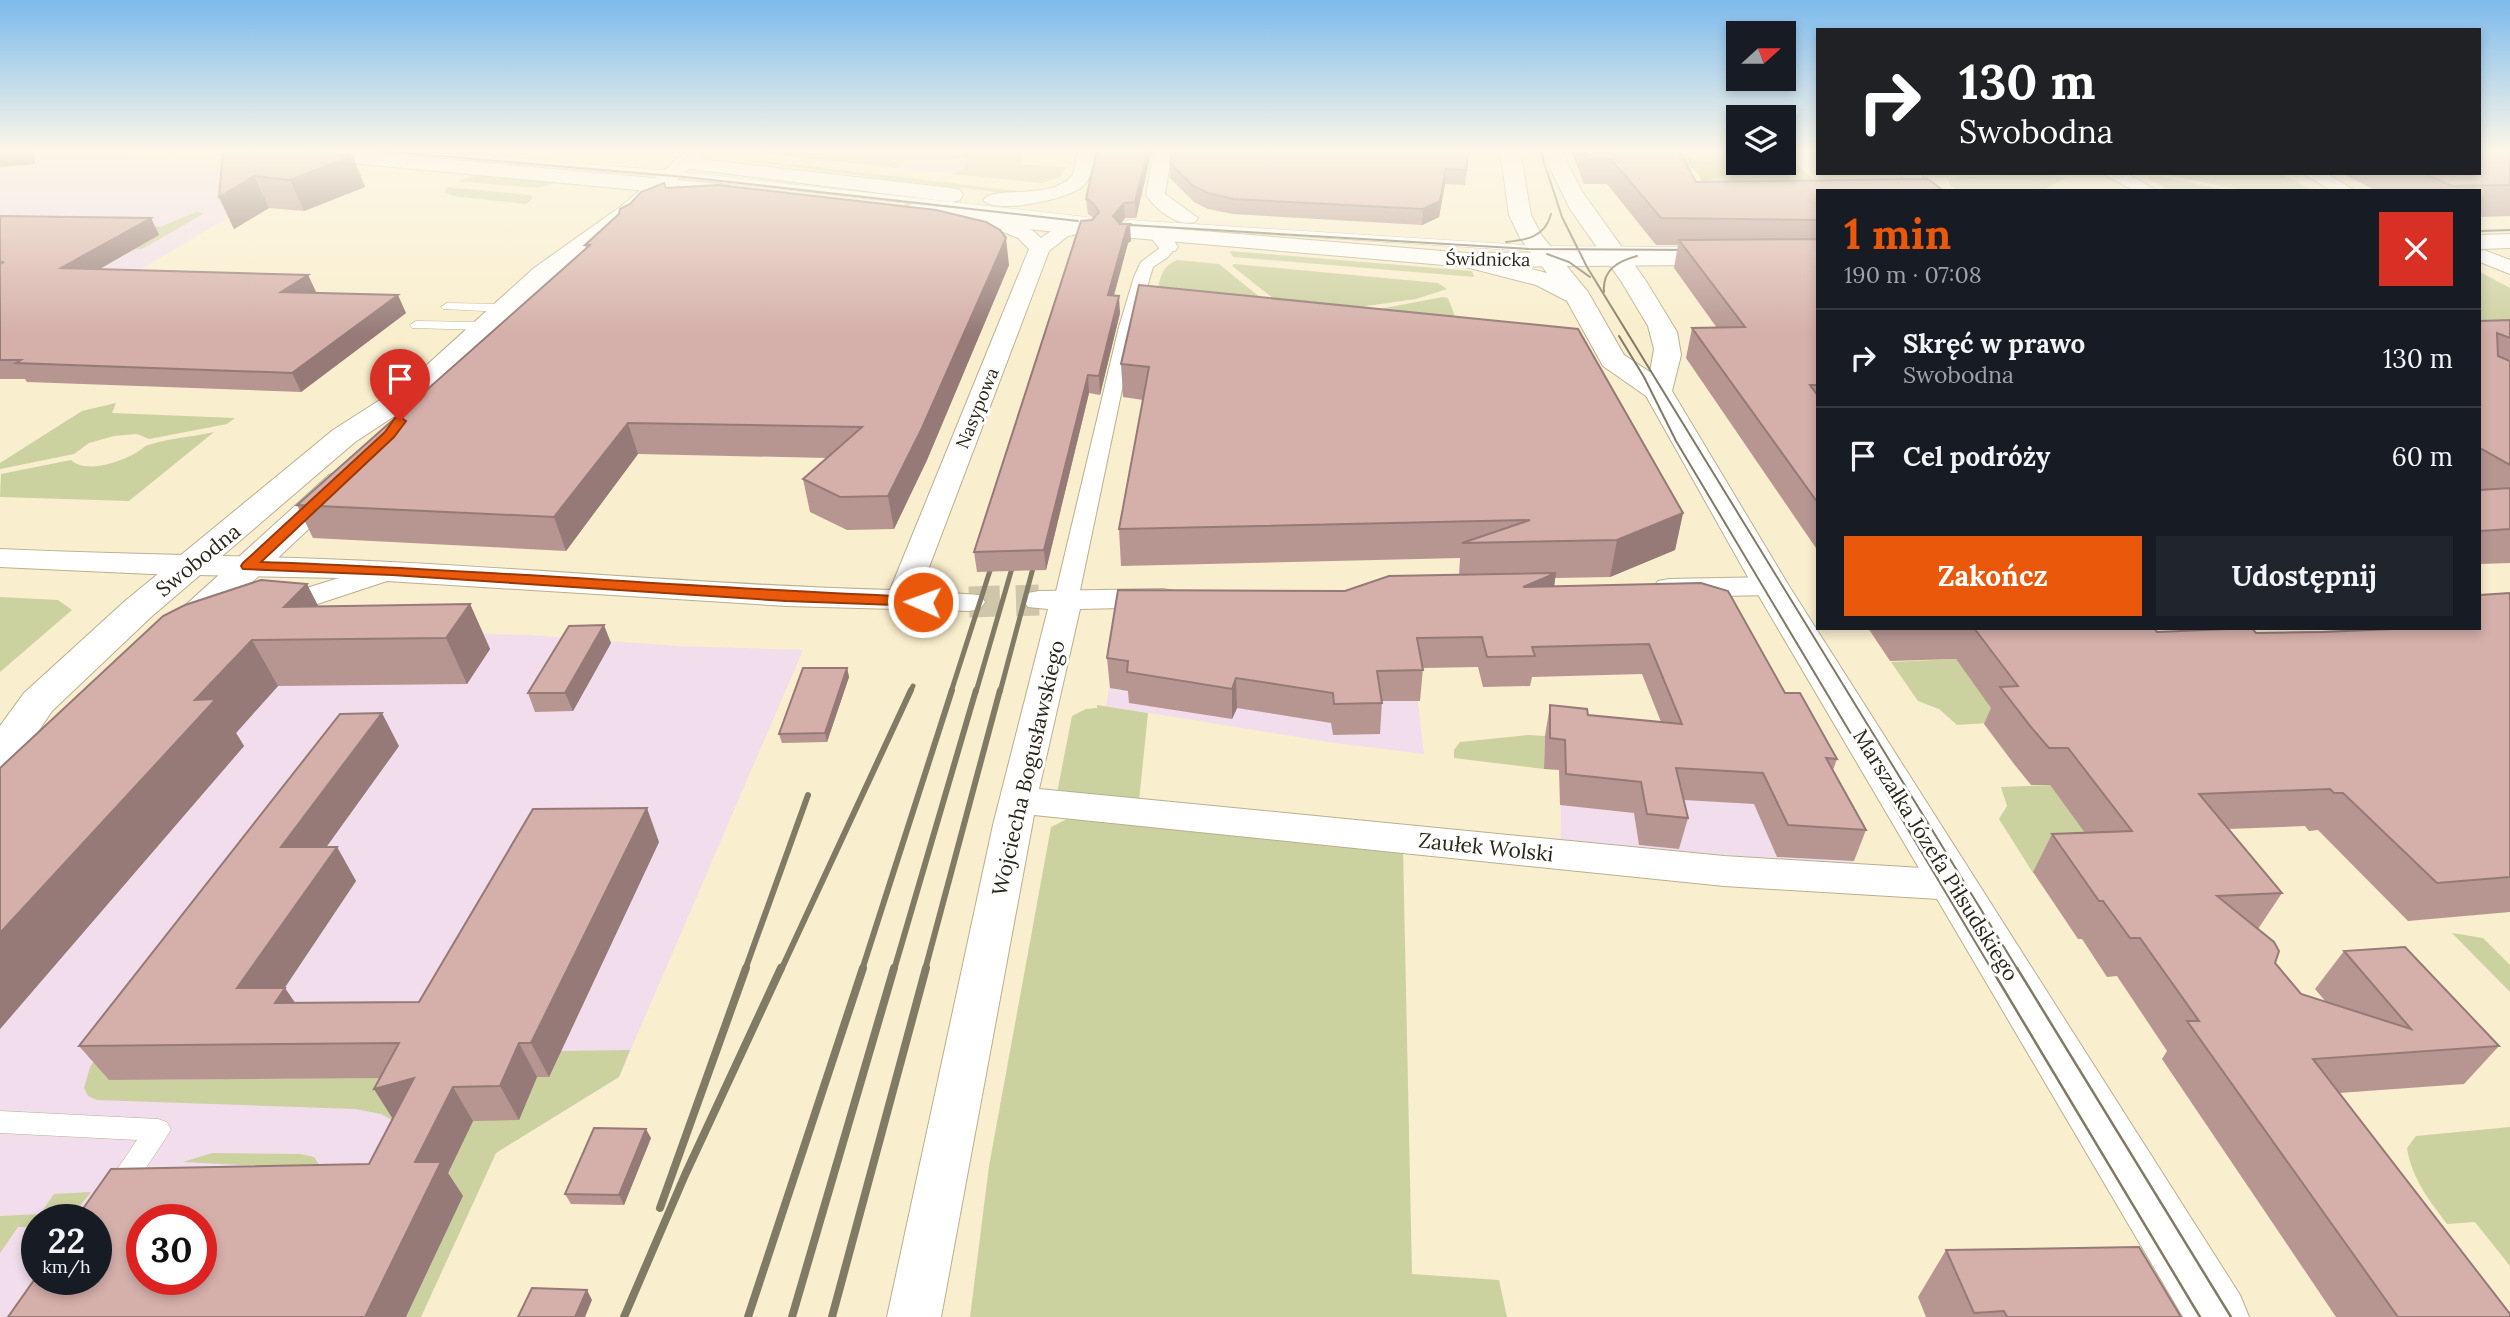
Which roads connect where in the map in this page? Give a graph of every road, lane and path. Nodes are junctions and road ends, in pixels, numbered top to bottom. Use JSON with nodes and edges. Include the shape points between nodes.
{"nodes":[{"id":1,"x":600,"y":211,"type":"edge"},
{"id":2,"x":629,"y":211,"type":"edge"},
{"id":3,"x":994,"y":211,"type":"edge"},
{"id":4,"x":1003,"y":211,"type":"edge"},
{"id":5,"x":1006,"y":211,"type":"edge"},
{"id":6,"x":1176,"y":211,"type":"edge"},
{"id":7,"x":1519,"y":211,"type":"edge"},
{"id":8,"x":1586,"y":211,"type":"edge"},
{"id":9,"x":1188,"y":218,"type":"junction"},
{"id":10,"x":1085,"y":222,"type":"junction"},
{"id":11,"x":1130,"y":223,"type":"junction"},
{"id":12,"x":2481,"y":226,"type":"edge"},
{"id":13,"x":2510,"y":226,"type":"edge"},
{"id":14,"x":1163,"y":241,"type":"junction"},
{"id":15,"x":2510,"y":241,"type":"edge"},
{"id":16,"x":580,"y":246,"type":"junction"},
{"id":17,"x":1041,"y":248,"type":"junction"},
{"id":18,"x":1541,"y":249,"type":"junction"},
{"id":19,"x":2482,"y":249,"type":"edge"},
{"id":20,"x":1614,"y":250,"type":"junction"},
{"id":21,"x":1816,"y":251,"type":"edge"},
{"id":22,"x":1467,"y":260,"type":"junction"},
{"id":23,"x":2510,"y":268,"type":"edge"},
{"id":24,"x":1577,"y":296,"type":"junction"},
{"id":25,"x":444,"y":310,"type":"dead end"},
{"id":26,"x":495,"y":316,"type":"junction"},
{"id":27,"x":416,"y":325,"type":"dead end"},
{"id":28,"x":418,"y":388,"type":"junction"},
{"id":29,"x":1658,"y":391,"type":"junction"},
{"id":30,"x":0,"y":558,"type":"edge"},
{"id":31,"x":191,"y":566,"type":"junction"},
{"id":32,"x":248,"y":566,"type":"junction"},
{"id":33,"x":913,"y":569,"type":"junction"},
{"id":34,"x":392,"y":571,"type":"junction"},
{"id":35,"x":1771,"y":586,"type":"junction"},
{"id":36,"x":1647,"y":588,"type":"edge"},
{"id":37,"x":832,"y":598,"type":"junction"},
{"id":38,"x":1185,"y":598,"type":"edge"},
{"id":39,"x":1052,"y":600,"type":"junction"},
{"id":40,"x":901,"y":601,"type":"junction"},
{"id":41,"x":969,"y":602,"type":"tunnel mouth"},
{"id":42,"x":164,"y":653,"type":"joint"},
{"id":43,"x":96,"y":698,"type":"edge"},
{"id":44,"x":0,"y":757,"type":"edge"},
{"id":45,"x":1017,"y":800,"type":"junction"},
{"id":46,"x":1955,"y":885,"type":"junction"},
{"id":47,"x":0,"y":1122,"type":"edge"},
{"id":48,"x":108,"y":1204,"type":"edge"},
{"id":49,"x":914,"y":1317,"type":"edge"},
{"id":50,"x":2218,"y":1317,"type":"edge"}],
"edges":[{"from":1,"to":16,"type":"street","name":"Swobodna"},
{"from":2,"to":16,"type":"street","name":"Swobodna"},
{"from":3,"to":17,"type":"street"},
{"from":4,"to":10,"type":"street"},
{"from":5,"to":10,"type":"lane"},
{"from":6,"to":9,"type":"street"},
{"from":7,"to":18,"type":"street","name":"Marszałka Józefa Piłsudskiego"},
{"from":8,"to":20,"type":"street"},
{"from":9,"to":11,"type":"street","name":"Świdnicka"},
{"from":9,"to":18,"type":"street","name":"Świdnicka"},
{"from":10,"to":17,"type":"street","via":[[1061,232]]},
{"from":11,"to":14,"type":"street","name":"Świdnicka"},
{"from":11,"to":18,"type":"lane"},
{"from":12,"to":13,"type":"street"},
{"from":14,"to":22,"type":"street","name":"Świdnicka"},
{"from":14,"to":39,"type":"street","name":"Wojciecha Bogusławskiego","via":[[1163,254],[1146,265],[1142,276]]},
{"from":15,"to":19,"type":"street"},
{"from":16,"to":26,"type":"street","name":"Swobodna"},
{"from":17,"to":33,"type":"street","name":"Nasypowa"},
{"from":18,"to":20,"type":"street","name":"Świdnicka"},
{"from":18,"to":22,"type":"street","name":"Świdnicka"},
{"from":18,"to":24,"type":"street","name":"Marszałka Józefa Piłsudskiego"},
{"from":19,"to":23,"type":"street"},
{"from":20,"to":21,"type":"street","name":"Świdnicka"},
{"from":20,"to":29,"type":"street","via":[[1667,342]]},
{"from":22,"to":24,"type":"street","via":[[1545,280]]},
{"from":24,"to":29,"type":"street","name":"Marszałka Józefa Piłsudskiego","via":[[1613,360]]},
{"from":25,"to":26,"type":"lane"},
{"from":26,"to":27,"type":"lane"},
{"from":26,"to":28,"type":"street","name":"Swobodna"},
{"from":28,"to":31,"type":"street","name":"Swobodna","via":[[344,436]]},
{"from":28,"to":32,"type":"street","name":"Swobodna","via":[[390,435]]},
{"from":29,"to":35,"type":"street","name":"Marszałka Józefa Piłsudskiego"},
{"from":30,"to":31,"type":"street"},
{"from":31,"to":32,"type":"street"},
{"from":31,"to":44,"type":"street","name":"Swobodna","via":[[138,608],[38,702]]},
{"from":32,"to":34,"type":"street"},
{"from":32,"to":42,"type":"street","name":"Swobodna"},
{"from":33,"to":37,"type":"street"},
{"from":33,"to":40,"type":"street","name":"Nasypowa"},
{"from":34,"to":37,"type":"street"},
{"from":34,"to":42,"type":"street","via":[[237,623]]},
{"from":35,"to":36,"type":"street"},
{"from":35,"to":46,"type":"street","name":"Marszałka Józefa Piłsudskiego"},
{"from":37,"to":40,"type":"street"},
{"from":38,"to":39,"type":"street"},
{"from":39,"to":45,"type":"street","name":"Wojciecha Bogusławskiego"},
{"from":40,"to":41,"type":"street"},
{"from":43,"to":44,"type":"street","name":"Swobodna"},
{"from":45,"to":46,"type":"street","name":"Zaułek Wolski","via":[[1724,871]]},
{"from":45,"to":49,"type":"street","name":"Wojciecha Bogusławskiego"},
{"from":46,"to":50,"type":"street","name":"Marszałka Józefa Piłsudskiego"},
{"from":47,"to":48,"type":"lane","via":[[158,1130]]}]}
